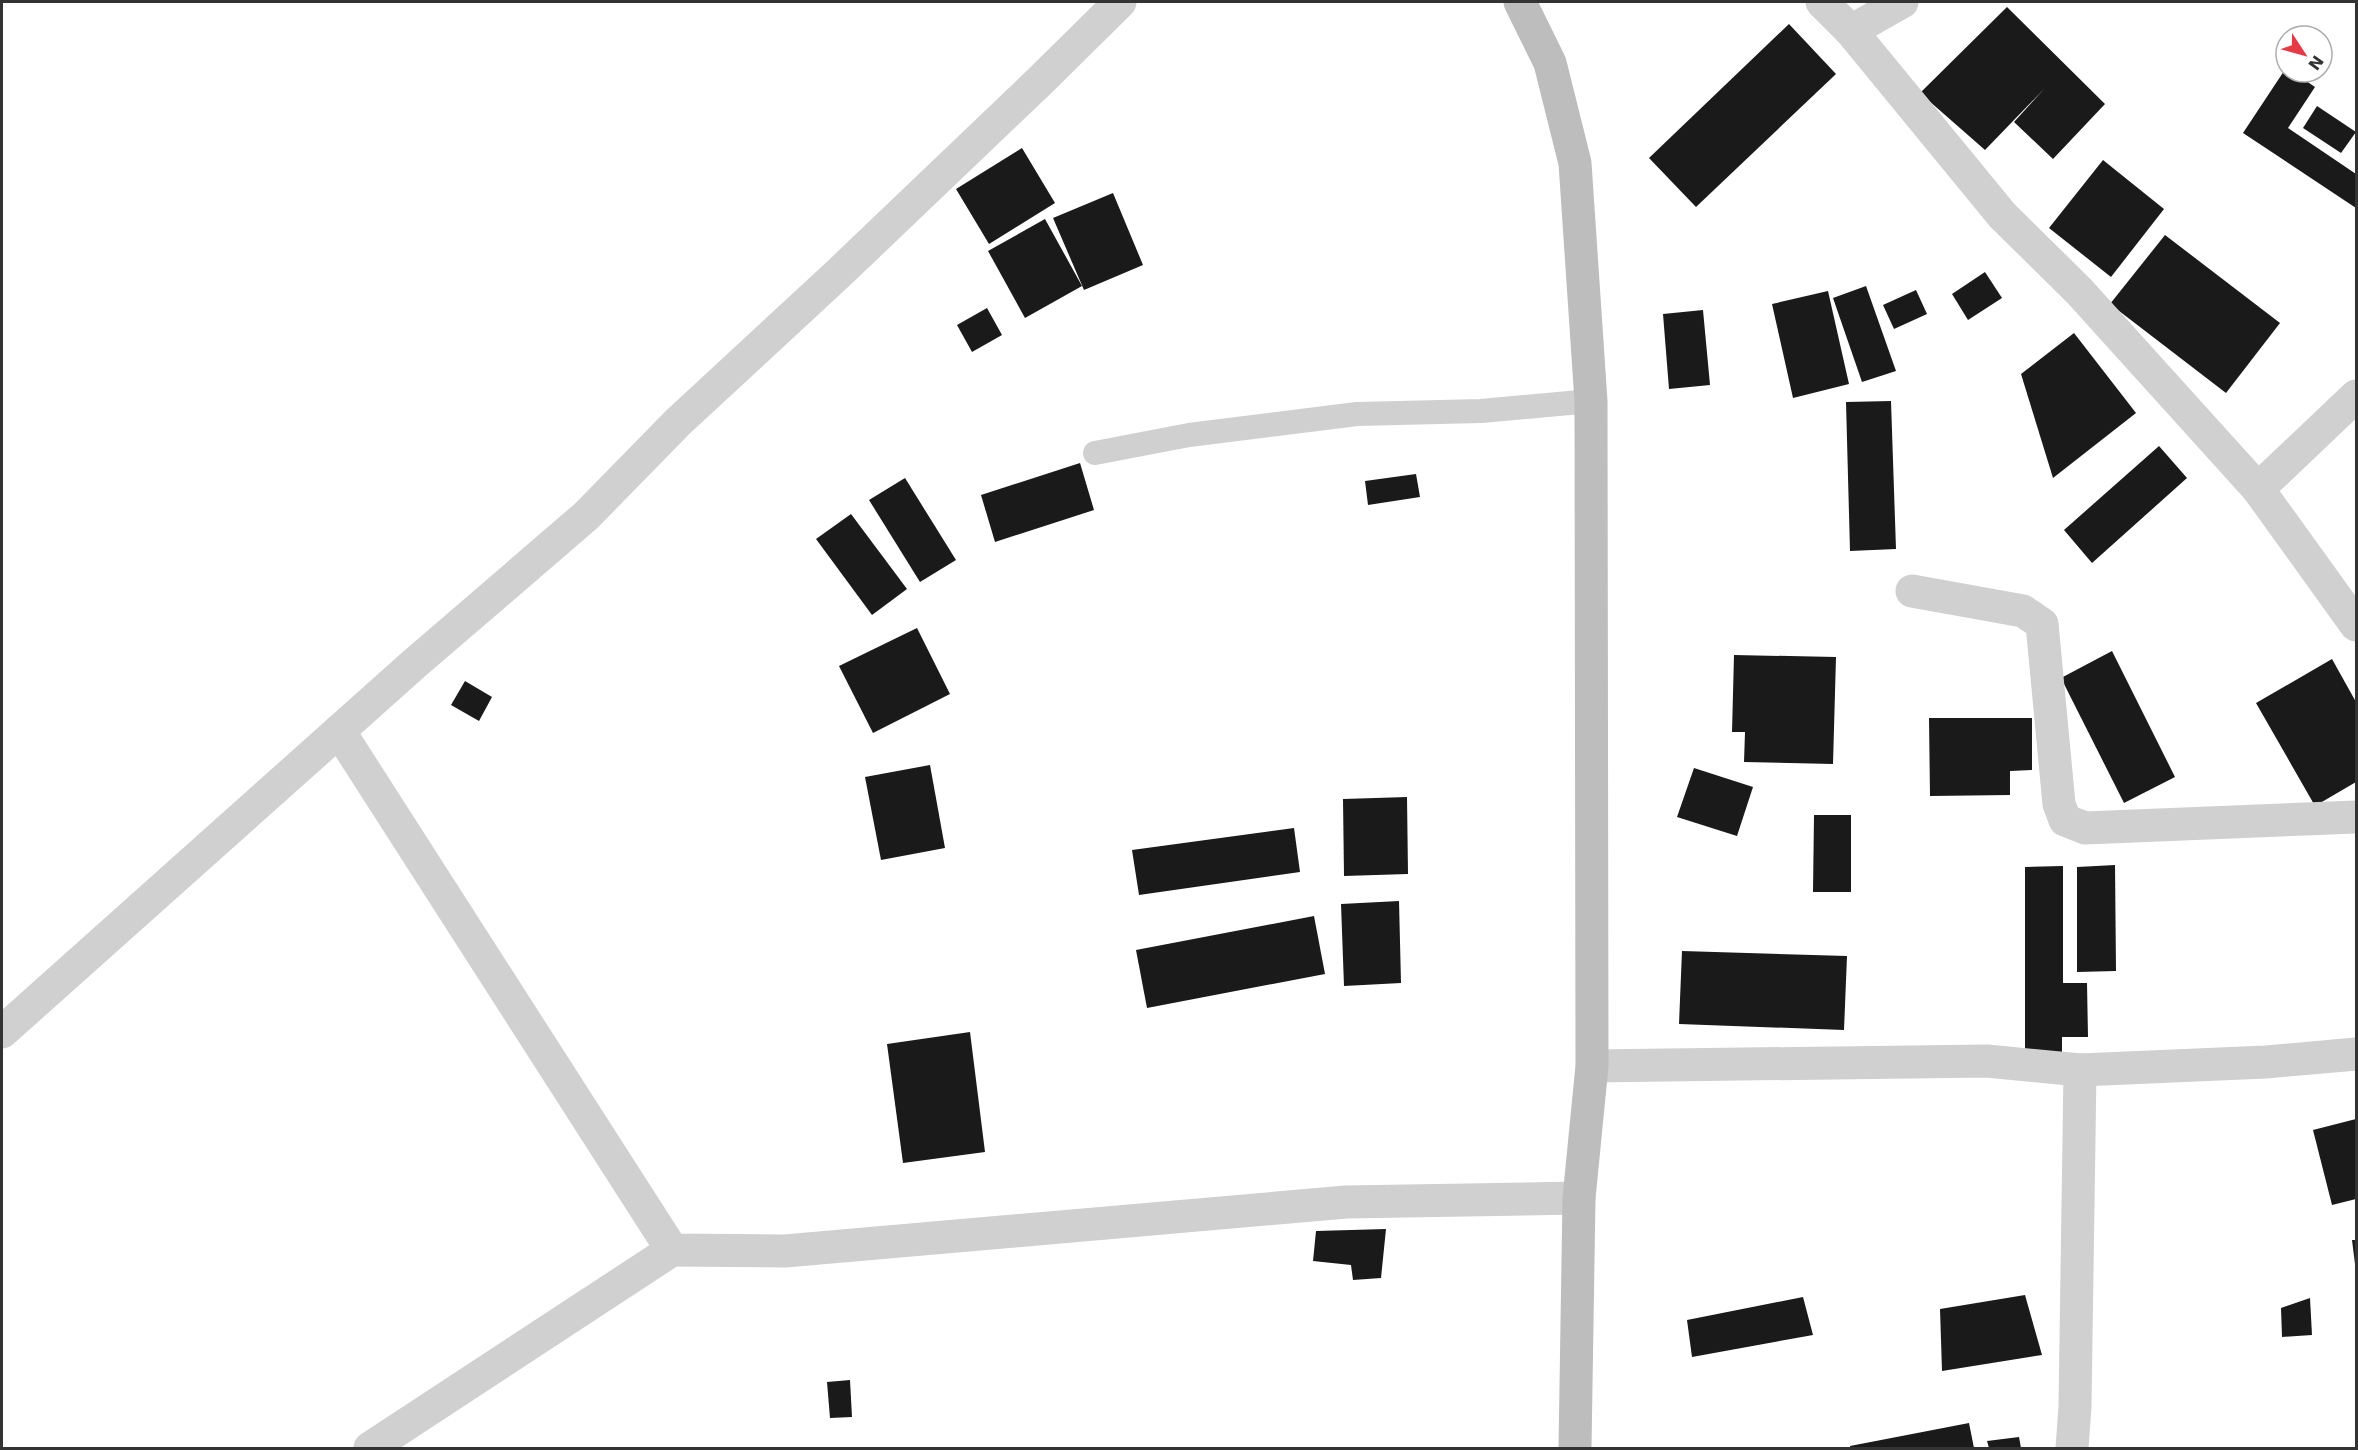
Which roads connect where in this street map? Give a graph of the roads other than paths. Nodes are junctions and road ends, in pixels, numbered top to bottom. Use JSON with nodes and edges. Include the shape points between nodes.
{"nodes":[{"id":1,"x":1120,"y":2,"type":"edge"},
{"id":2,"x":1520,"y":2,"type":"edge"},
{"id":3,"x":1822,"y":2,"type":"edge"},
{"id":4,"x":1902,"y":2,"type":"edge"},
{"id":5,"x":1851,"y":31,"type":"junction"},
{"id":6,"x":2356,"y":396,"type":"edge"},
{"id":7,"x":1591,"y":401,"type":"junction"},
{"id":8,"x":1095,"y":453,"type":"dead end"},
{"id":9,"x":2258,"y":489,"type":"junction"},
{"id":10,"x":1912,"y":591,"type":"dead end"},
{"id":11,"x":2356,"y":625,"type":"edge"},
{"id":12,"x":339,"y":730,"type":"junction"},
{"id":13,"x":2356,"y":818,"type":"edge"},
{"id":14,"x":2,"y":1032,"type":"edge"},
{"id":15,"x":2356,"y":1054,"type":"edge"},
{"id":16,"x":1592,"y":1066,"type":"junction"},
{"id":17,"x":2080,"y":1070,"type":"junction"},
{"id":18,"x":1579,"y":1198,"type":"junction"},
{"id":19,"x":672,"y":1250,"type":"junction"},
{"id":20,"x":370,"y":1449,"type":"edge"},
{"id":21,"x":1575,"y":1449,"type":"edge"},
{"id":22,"x":2072,"y":1449,"type":"edge"}],
"edges":[{"from":1,"to":12,"type":"street","via":[[678,422],[586,516]]},
{"from":2,"to":7,"type":"street","via":[[1550,63],[1575,163]]},
{"from":3,"to":5,"type":"street"},
{"from":4,"to":5,"type":"street"},
{"from":5,"to":9,"type":"street","via":[[2002,215],[2079,291]]},
{"from":6,"to":9,"type":"street"},
{"from":7,"to":8,"type":"lane","via":[[1481,411],[1357,414],[1189,435]]},
{"from":7,"to":16,"type":"street"},
{"from":9,"to":11,"type":"street"},
{"from":10,"to":13,"type":"street","via":[[2023,611],[2042,624],[2059,804],[2065,820],[2085,828]]},
{"from":12,"to":14,"type":"street"},
{"from":12,"to":19,"type":"street"},
{"from":15,"to":17,"type":"street"},
{"from":16,"to":17,"type":"street","via":[[1987,1061]]},
{"from":16,"to":18,"type":"street"},
{"from":17,"to":22,"type":"street"},
{"from":18,"to":19,"type":"street","via":[[1346,1202],[784,1251]]},
{"from":18,"to":21,"type":"street"},
{"from":19,"to":20,"type":"street"}]}
